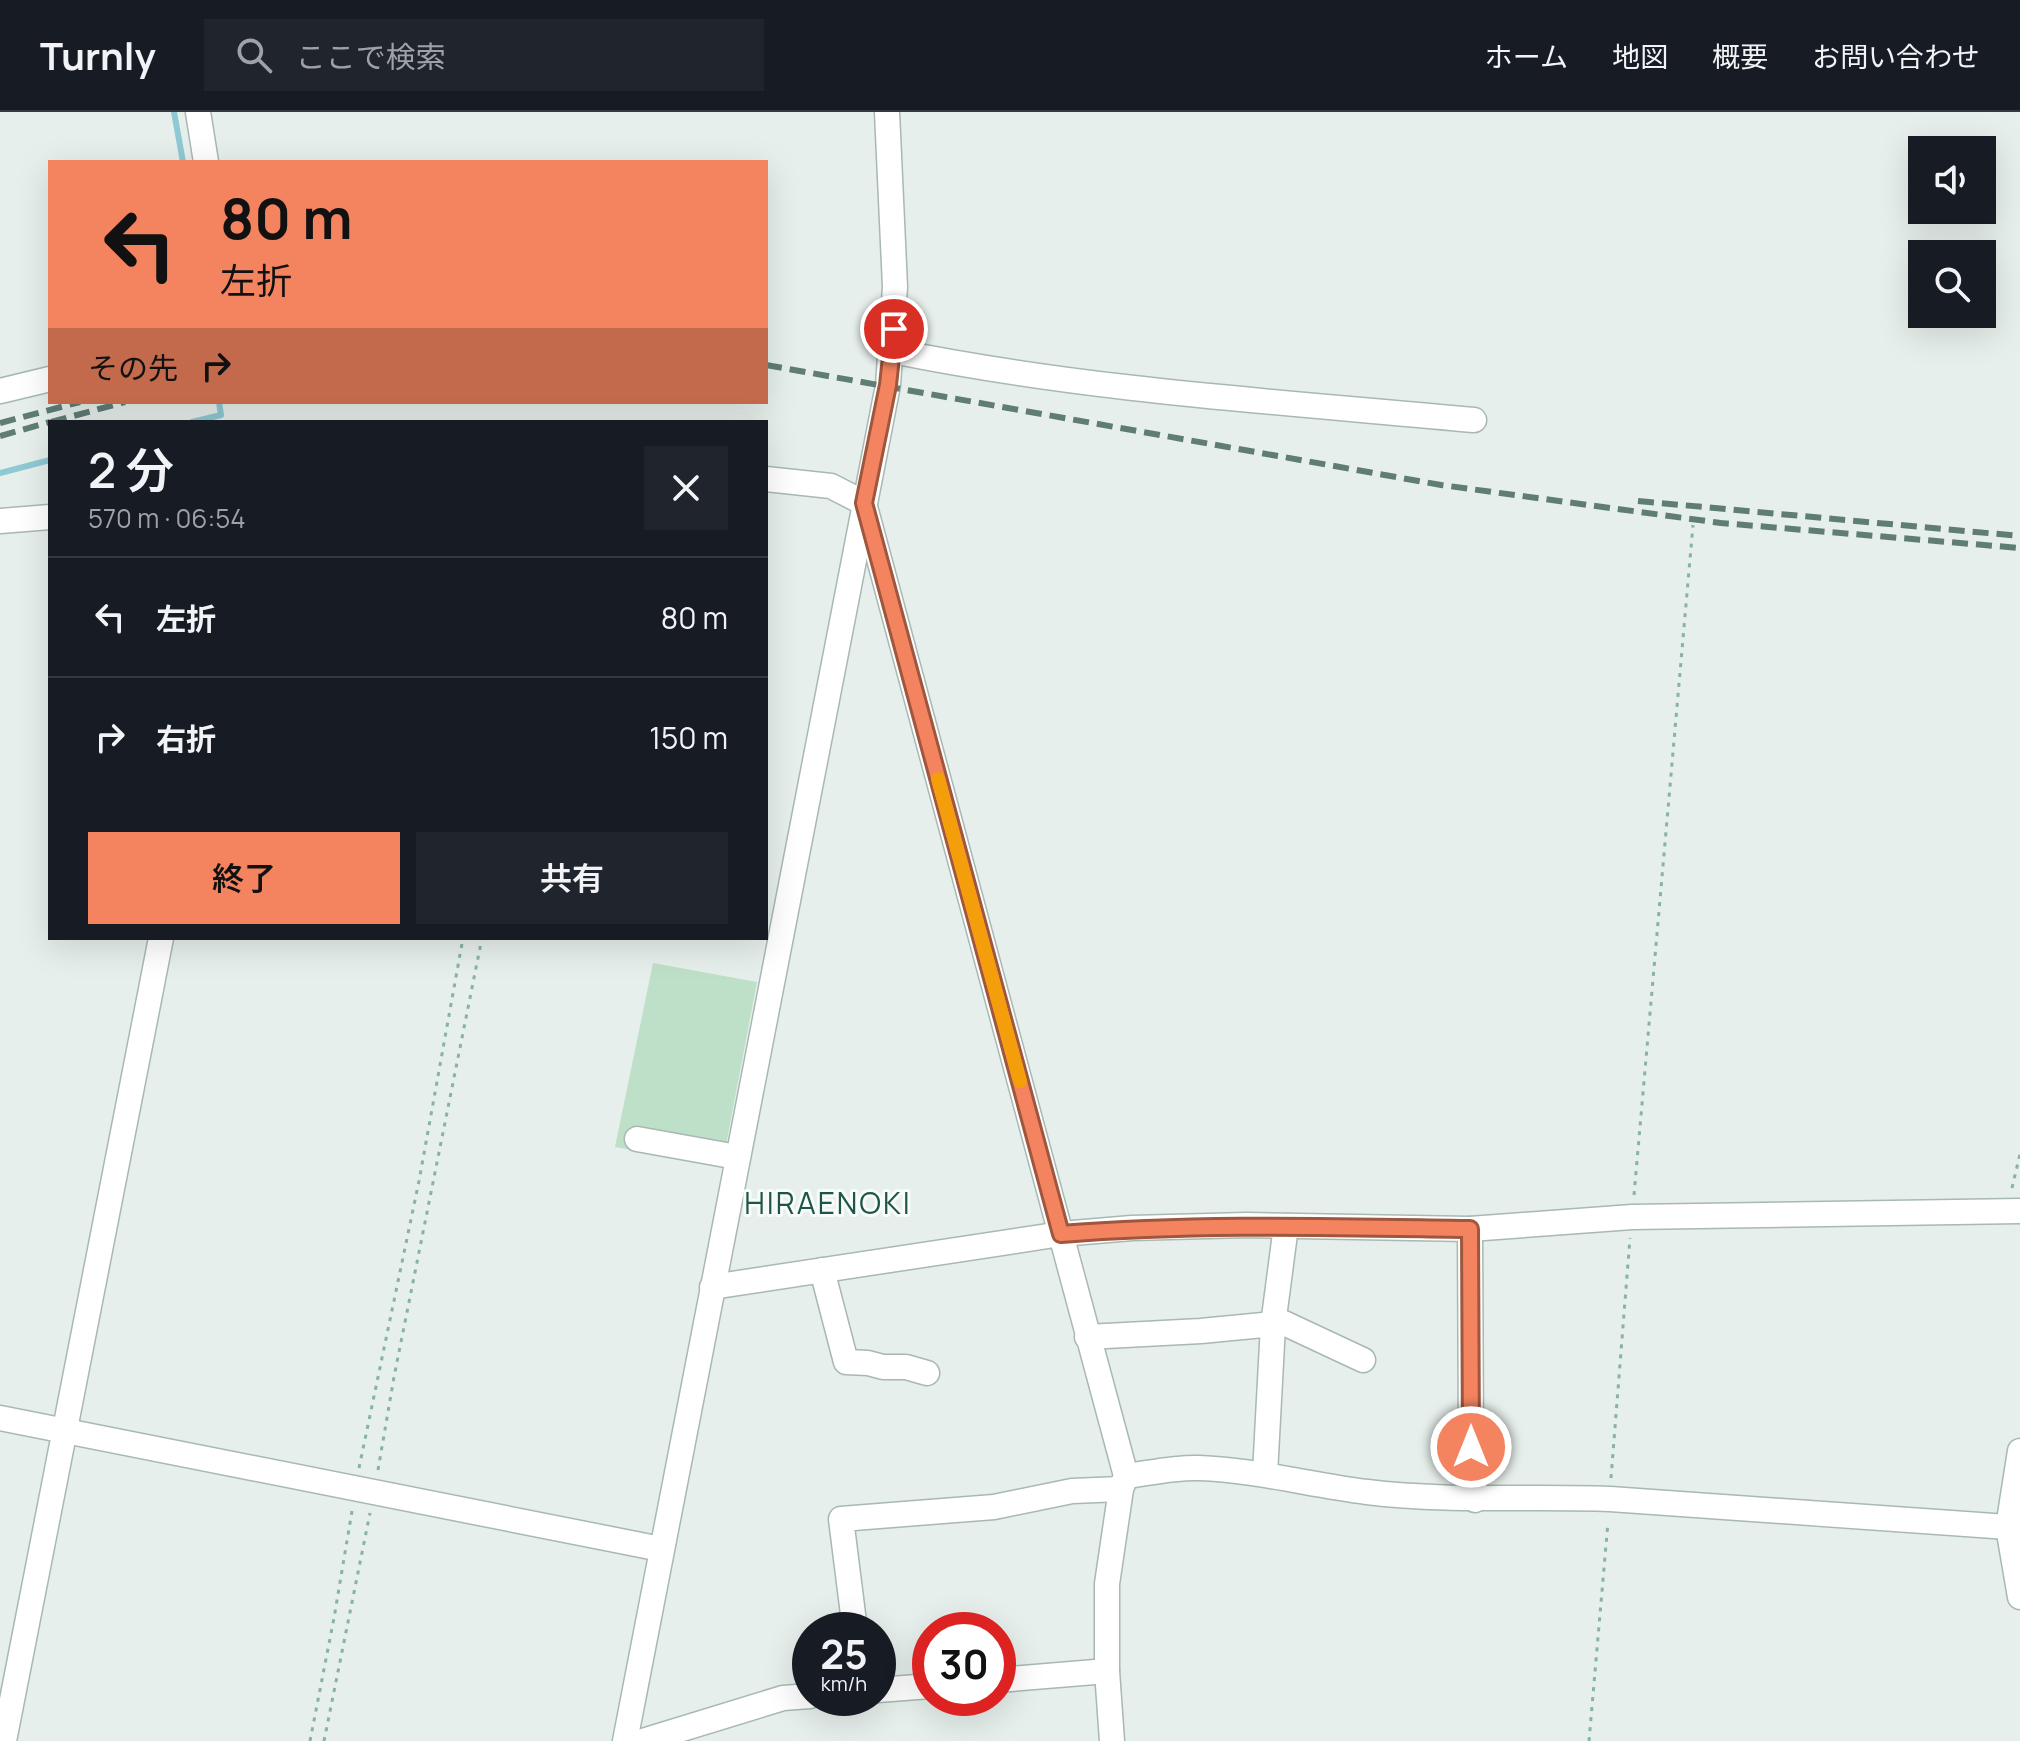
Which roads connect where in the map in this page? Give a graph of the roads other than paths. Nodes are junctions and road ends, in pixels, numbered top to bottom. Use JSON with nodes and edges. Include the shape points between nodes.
{"nodes":[{"id":1,"x":198,"y":112,"type":"edge"},
{"id":2,"x":887,"y":112,"type":"edge"},
{"id":3,"x":206,"y":160,"type":"edge"},
{"id":4,"x":893,"y":351,"type":"junction"},
{"id":5,"x":48,"y":379,"type":"edge"},
{"id":6,"x":0,"y":391,"type":"edge"},
{"id":7,"x":1474,"y":420,"type":"dead end"},
{"id":8,"x":768,"y":479,"type":"edge"},
{"id":9,"x":864,"y":503,"type":"junction"},
{"id":10,"x":48,"y":517,"type":"edge"},
{"id":11,"x":0,"y":521,"type":"edge"},
{"id":12,"x":161,"y":940,"type":"edge"},
{"id":13,"x":637,"y":1139,"type":"dead end"},
{"id":14,"x":737,"y":1157,"type":"junction"},
{"id":15,"x":2014,"y":1211,"type":"edge"},
{"id":16,"x":1286,"y":1226,"type":"junction"},
{"id":17,"x":1470,"y":1229,"type":"junction"},
{"id":18,"x":1061,"y":1234,"type":"junction"},
{"id":19,"x":822,"y":1270,"type":"junction"},
{"id":20,"x":712,"y":1287,"type":"junction"},
{"id":21,"x":1273,"y":1325,"type":"junction"},
{"id":22,"x":1087,"y":1337,"type":"junction"},
{"id":23,"x":1363,"y":1360,"type":"dead end"},
{"id":24,"x":927,"y":1373,"type":"dead end"},
{"id":25,"x":0,"y":1418,"type":"edge"},
{"id":26,"x":63,"y":1430,"type":"junction"},
{"id":27,"x":2020,"y":1451,"type":"edge"},
{"id":28,"x":1265,"y":1474,"type":"junction"},
{"id":29,"x":1123,"y":1482,"type":"junction"},
{"id":30,"x":1475,"y":1500,"type":"junction"},
{"id":31,"x":2008,"y":1527,"type":"junction"},
{"id":32,"x":661,"y":1549,"type":"junction"},
{"id":33,"x":2020,"y":1597,"type":"edge"},
{"id":34,"x":853,"y":1612,"type":"edge"},
{"id":35,"x":1107,"y":1671,"type":"junction"},
{"id":36,"x":1016,"y":1679,"type":"edge"},
{"id":37,"x":792,"y":1697,"type":"edge"},
{"id":38,"x":4,"y":1741,"type":"edge"},
{"id":39,"x":625,"y":1741,"type":"edge"},
{"id":40,"x":643,"y":1741,"type":"edge"},
{"id":41,"x":1112,"y":1741,"type":"edge"}],
"edges":[{"from":1,"to":3,"type":"street"},
{"from":2,"to":4,"type":"street"},
{"from":4,"to":7,"type":"street","via":[[1149,389]]},
{"from":4,"to":9,"type":"street"},
{"from":5,"to":6,"type":"street"},
{"from":8,"to":9,"type":"street","via":[[831,486]]},
{"from":9,"to":14,"type":"street"},
{"from":9,"to":18,"type":"street"},
{"from":10,"to":11,"type":"street"},
{"from":12,"to":26,"type":"street"},
{"from":13,"to":14,"type":"street"},
{"from":14,"to":20,"type":"street"},
{"from":15,"to":17,"type":"street","via":[[1632,1217]]},
{"from":16,"to":17,"type":"street"},
{"from":16,"to":18,"type":"street"},
{"from":16,"to":21,"type":"street"},
{"from":17,"to":30,"type":"street"},
{"from":18,"to":19,"type":"street"},
{"from":18,"to":22,"type":"street"},
{"from":19,"to":20,"type":"street"},
{"from":19,"to":24,"type":"street","via":[[846,1362]]},
{"from":20,"to":32,"type":"street"},
{"from":21,"to":22,"type":"street"},
{"from":21,"to":23,"type":"street","via":[[1284,1323]]},
{"from":21,"to":28,"type":"street"},
{"from":22,"to":29,"type":"street"},
{"from":25,"to":26,"type":"street"},
{"from":26,"to":32,"type":"street"},
{"from":26,"to":38,"type":"street"},
{"from":27,"to":31,"type":"street"},
{"from":28,"to":29,"type":"street","via":[[1196,1468]]},
{"from":28,"to":30,"type":"street","via":[[1366,1492]]},
{"from":29,"to":34,"type":"street","via":[[994,1507],[841,1519]]},
{"from":29,"to":35,"type":"street","via":[[1107,1584]]},
{"from":30,"to":31,"type":"street","via":[[1610,1499]]},
{"from":31,"to":33,"type":"street"},
{"from":32,"to":39,"type":"street"},
{"from":35,"to":36,"type":"street"},
{"from":35,"to":41,"type":"street"},
{"from":37,"to":40,"type":"street"}]}
